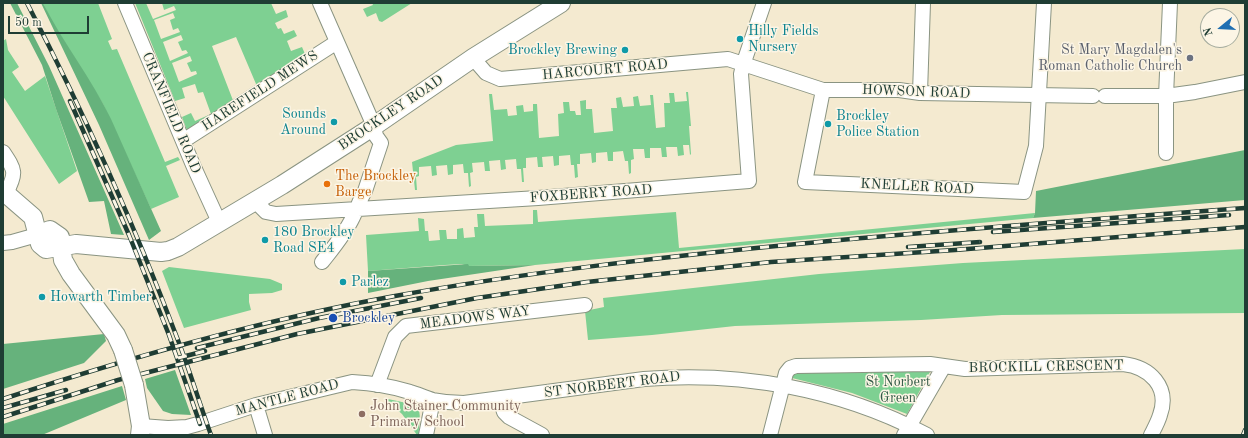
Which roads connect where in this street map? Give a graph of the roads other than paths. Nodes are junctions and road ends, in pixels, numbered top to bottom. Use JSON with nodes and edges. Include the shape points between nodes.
{"nodes":[{"id":1,"x":125,"y":3,"type":"edge"},
{"id":2,"x":320,"y":3,"type":"edge"},
{"id":3,"x":561,"y":3,"type":"edge"},
{"id":4,"x":764,"y":3,"type":"edge"},
{"id":5,"x":924,"y":3,"type":"edge"},
{"id":6,"x":1044,"y":3,"type":"edge"},
{"id":7,"x":1170,"y":3,"type":"edge"},
{"id":8,"x":337,"y":42,"type":"junction"},
{"id":9,"x":473,"y":58,"type":"junction"},
{"id":10,"x":742,"y":65,"type":"junction"},
{"id":11,"x":1245,"y":82,"type":"edge"},
{"id":12,"x":823,"y":90,"type":"junction"},
{"id":13,"x":920,"y":93,"type":"junction"},
{"id":14,"x":1039,"y":96,"type":"junction"},
{"id":15,"x":1166,"y":96,"type":"junction"},
{"id":16,"x":374,"y":126,"type":"junction"},
{"id":17,"x":183,"y":141,"type":"junction"},
{"id":18,"x":3,"y":152,"type":"edge"},
{"id":19,"x":1166,"y":153,"type":"dead end"},
{"id":20,"x":5,"y":192,"type":"edge"},
{"id":21,"x":255,"y":201,"type":"junction"},
{"id":22,"x":356,"y":209,"type":"junction"},
{"id":23,"x":219,"y":222,"type":"junction"},
{"id":24,"x":37,"y":235,"type":"junction"},
{"id":25,"x":3,"y":242,"type":"edge"},
{"id":26,"x":62,"y":247,"type":"junction"},
{"id":27,"x":322,"y":262,"type":"dead end"},
{"id":28,"x":585,"y":305,"type":"dead end"},
{"id":29,"x":944,"y":366,"type":"junction"},
{"id":30,"x":377,"y":385,"type":"junction"},
{"id":31,"x":783,"y":385,"type":"junction"},
{"id":32,"x":500,"y":399,"type":"junction"},
{"id":33,"x":433,"y":400,"type":"junction"},
{"id":34,"x":256,"y":405,"type":"junction"},
{"id":35,"x":907,"y":430,"type":"edge"},
{"id":36,"x":141,"y":431,"type":"edge"},
{"id":37,"x":265,"y":435,"type":"edge"},
{"id":38,"x":426,"y":435,"type":"edge"},
{"id":39,"x":542,"y":435,"type":"edge"},
{"id":40,"x":770,"y":435,"type":"edge"},
{"id":41,"x":927,"y":435,"type":"edge"},
{"id":42,"x":1151,"y":435,"type":"edge"}],
"edges":[{"from":1,"to":17,"type":"street","name":"CRANFIELD ROAD"},
{"from":2,"to":8,"type":"street"},
{"from":3,"to":9,"type":"main road","name":"BROCKLEY ROAD"},
{"from":4,"to":10,"type":"street","name":"FOXBERRY ROAD"},
{"from":5,"to":13,"type":"street"},
{"from":6,"to":14,"type":"street"},
{"from":7,"to":15,"type":"street"},
{"from":8,"to":16,"type":"street"},
{"from":8,"to":17,"type":"street","name":"HAREFIELD MEWS"},
{"from":9,"to":10,"type":"street","name":"HARCOURT ROAD","via":[[486,73],[500,79],[728,60],[737,61]]},
{"from":9,"to":16,"type":"main road","name":"BROCKLEY ROAD"},
{"from":10,"to":12,"type":"street","name":"HOWSON ROAD"},
{"from":10,"to":22,"type":"street","name":"FOXBERRY ROAD","via":[[749,181]]},
{"from":11,"to":15,"type":"street","name":"HOWSON ROAD"},
{"from":12,"to":13,"type":"street","name":"HOWSON ROAD","via":[[899,90]]},
{"from":12,"to":14,"type":"street","name":"KNELLER ROAD","via":[[805,182],[1024,192],[1036,146]]},
{"from":13,"to":14,"type":"street","name":"HOWSON ROAD"},
{"from":14,"to":15,"type":"street","name":"HOWSON ROAD"},
{"from":15,"to":19,"type":"street"},
{"from":16,"to":21,"type":"main road","name":"BROCKLEY ROAD"},
{"from":16,"to":22,"type":"street","via":[[381,143],[380,148]]},
{"from":17,"to":23,"type":"street","name":"CRANFIELD ROAD"},
{"from":18,"to":20,"type":"street","via":[[12,165],[14,175]]},
{"from":20,"to":24,"type":"main road","via":[[33,217]]},
{"from":21,"to":22,"type":"street","name":"FOXBERRY ROAD","via":[[266,212],[276,214]]},
{"from":21,"to":23,"type":"main road","name":"BROCKLEY ROAD"},
{"from":22,"to":27,"type":"street","via":[[337,243]]},
{"from":23,"to":26,"type":"main road","name":"BROCKLEY ROAD","via":[[168,251],[76,244]]},
{"from":24,"to":25,"type":"street"},
{"from":24,"to":26,"type":"main road","via":[[50,230],[60,237]]},
{"from":26,"to":36,"type":"main road","bridge":true,"via":[[63,260],[116,335],[123,350],[134,385]]},
{"from":28,"to":30,"type":"street","name":"MEADOWS WAY","via":[[406,326],[395,337]]},
{"from":29,"to":31,"type":"street","via":[[796,366],[786,373]]},
{"from":29,"to":35,"type":"street"},
{"from":29,"to":42,"type":"street","name":"BROCKILL CRESCENT","via":[[965,369],[1134,365],[1152,376],[1162,393],[1163,405]]},
{"from":30,"to":33,"type":"street","name":"MANTLE ROAD"},
{"from":30,"to":34,"type":"street","name":"MANTLE ROAD","via":[[352,382]]},
{"from":31,"to":32,"type":"street","name":"ST NORBERT ROAD","via":[[711,377],[672,377]]},
{"from":31,"to":35,"type":"street","name":"ST NORBERT ROAD","via":[[870,409]]},
{"from":31,"to":40,"type":"street"},
{"from":32,"to":33,"type":"street","name":"ST NORBERT ROAD","via":[[464,403]]},
{"from":32,"to":39,"type":"street","via":[[504,412],[509,417]]},
{"from":33,"to":38,"type":"street"},
{"from":34,"to":36,"type":"street","name":"MANTLE ROAD","via":[[187,427]]},
{"from":34,"to":37,"type":"street"},
{"from":35,"to":41,"type":"street","name":"ST NORBERT ROAD"}]}
